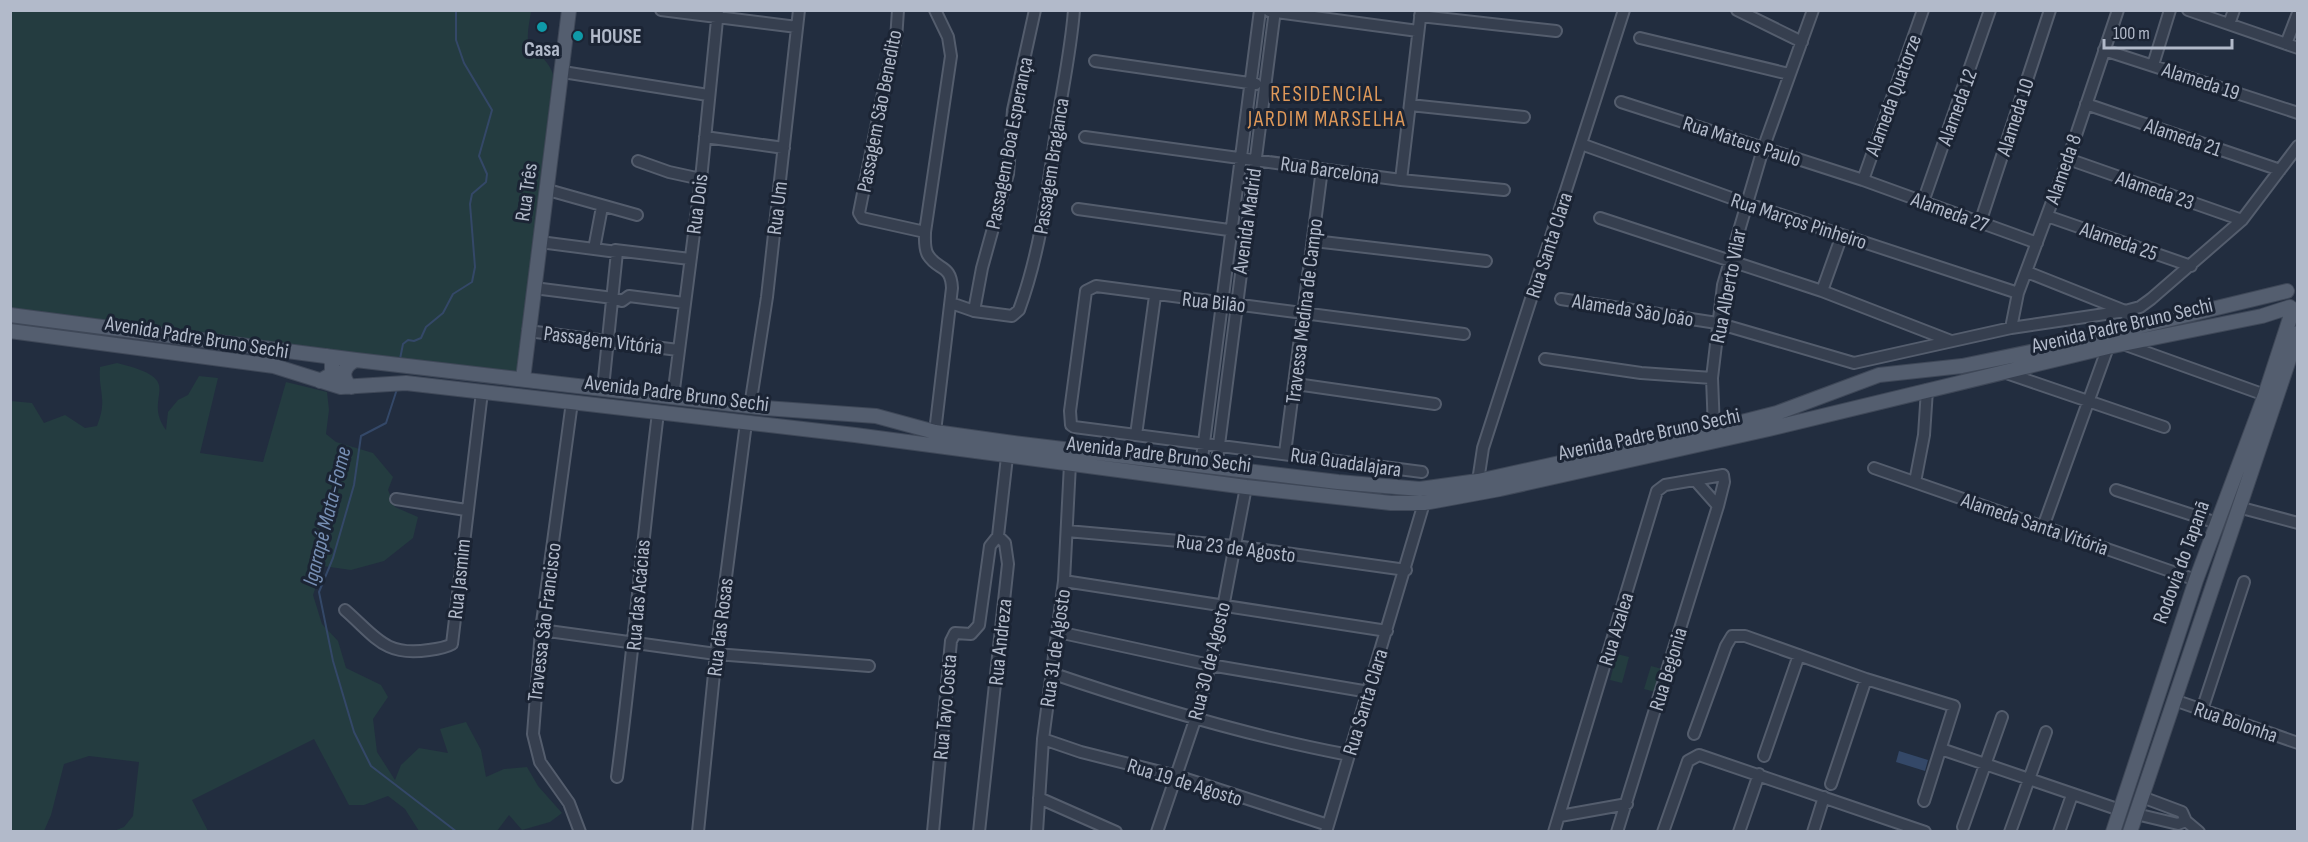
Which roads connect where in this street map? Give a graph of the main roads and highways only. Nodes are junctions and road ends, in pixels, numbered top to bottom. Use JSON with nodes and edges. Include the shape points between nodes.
{"nodes":[{"id":1,"x":569,"y":10,"type":"edge"},
{"id":2,"x":2292,"y":287,"type":"edge"},
{"id":3,"x":2293,"y":309,"type":"edge"},
{"id":4,"x":10,"y":315,"type":"edge"},
{"id":5,"x":10,"y":331,"type":"edge"},
{"id":6,"x":2298,"y":333,"type":"edge"},
{"id":7,"x":327,"y":356,"type":"junction"},
{"id":8,"x":356,"y":360,"type":"junction"},
{"id":9,"x":1879,"y":375,"type":"junction"},
{"id":10,"x":523,"y":379,"type":"junction"},
{"id":11,"x":320,"y":381,"type":"junction"},
{"id":12,"x":351,"y":387,"type":"junction"},
{"id":13,"x":1887,"y":401,"type":"junction"},
{"id":14,"x":862,"y":414,"type":"junction"},
{"id":15,"x":885,"y":418,"type":"junction"},
{"id":16,"x":855,"y":435,"type":"junction"},
{"id":17,"x":878,"y":439,"type":"junction"},
{"id":18,"x":2204,"y":556,"type":"junction"},
{"id":19,"x":2199,"y":626,"type":"junction"},
{"id":20,"x":2113,"y":831,"type":"edge"},
{"id":21,"x":2130,"y":831,"type":"edge"}],
"edges":[{"from":1,"to":10,"type":"main road","name":"Rua Três"},
{"from":2,"to":3,"type":"main road","via":[[2286,301]]},
{"from":2,"to":9,"type":"main road","name":"Avenida Padre Bruno Sechi","via":[[1962,366]]},
{"from":3,"to":13,"type":"main road","name":"Avenida Padre Bruno Sechi","via":[[2108,347]]},
{"from":3,"to":18,"type":"main road","name":"Rodovia do Tapanã"},
{"from":4,"to":7,"type":"main road","name":"Avenida Padre Bruno Sechi"},
{"from":5,"to":11,"type":"main road","name":"Avenida Padre Bruno Sechi","via":[[274,366]]},
{"from":6,"to":19,"type":"main road","name":"Rodovia do Tapanã"},
{"from":7,"to":8,"type":"main road","name":"Avenida Padre Bruno Sechi"},
{"from":7,"to":11,"type":"main road","via":[[332,361],[332,374]]},
{"from":8,"to":10,"type":"main road","name":"Avenida Padre Bruno Sechi"},
{"from":8,"to":12,"type":"main road","via":[[344,370]]},
{"from":9,"to":13,"type":"main road"},
{"from":9,"to":15,"type":"main road","name":"Avenida Padre Bruno Sechi","via":[[1788,409],[1714,429],[1478,481],[1420,489],[935,432]]},
{"from":10,"to":14,"type":"main road","name":"Avenida Padre Bruno Sechi","via":[[750,406]]},
{"from":11,"to":12,"type":"main road","name":"Avenida Padre Bruno Sechi"},
{"from":12,"to":16,"type":"main road","name":"Avenida Padre Bruno Sechi","via":[[393,382]]},
{"from":13,"to":17,"type":"main road","name":"Avenida Padre Bruno Sechi","via":[[1652,456],[1424,503],[1246,487]]},
{"from":14,"to":15,"type":"main road","name":"Avenida Padre Bruno Sechi"},
{"from":14,"to":16,"type":"main road","via":[[865,427]]},
{"from":15,"to":17,"type":"main road","via":[[877,424]]},
{"from":16,"to":17,"type":"main road","name":"Avenida Padre Bruno Sechi"},
{"from":18,"to":19,"type":"main road","via":[[2212,560],[2202,588]]},
{"from":18,"to":20,"type":"main road","name":"Rodovia do Tapanã"},
{"from":19,"to":21,"type":"main road","name":"Rodovia do Tapanã"}]}
